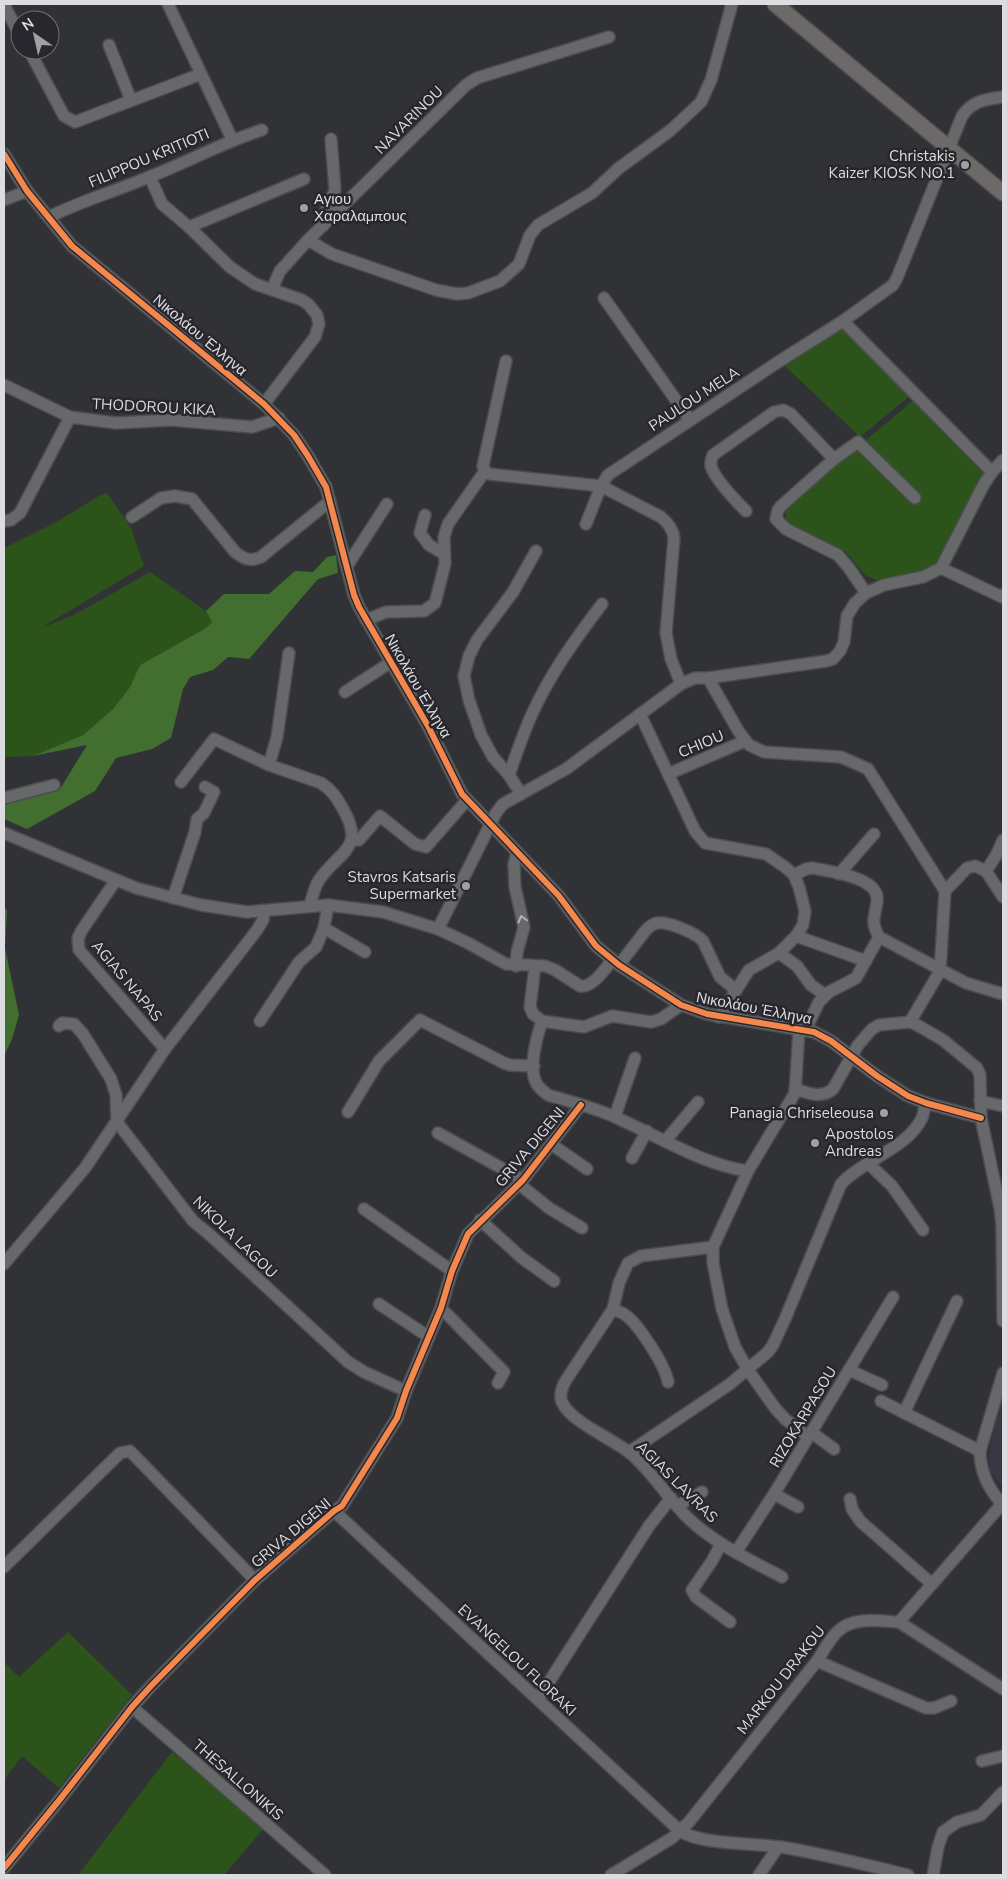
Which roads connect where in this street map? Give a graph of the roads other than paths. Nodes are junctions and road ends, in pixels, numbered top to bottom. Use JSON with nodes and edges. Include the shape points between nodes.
{"nodes":[{"id":1,"x":168,"y":4,"type":"edge"},
{"id":2,"x":732,"y":4,"type":"edge"},
{"id":3,"x":775,"y":4,"type":"edge"},
{"id":4,"x":4,"y":6,"type":"edge"},
{"id":5,"x":8,"y":23,"type":"edge"},
{"id":6,"x":609,"y":37,"type":"dead end"},
{"id":7,"x":109,"y":45,"type":"dead end"},
{"id":8,"x":34,"y":60,"type":"edge"},
{"id":9,"x":201,"y":74,"type":"junction"},
{"id":10,"x":1003,"y":97,"type":"edge"},
{"id":11,"x":131,"y":100,"type":"junction"},
{"id":12,"x":262,"y":130,"type":"dead end"},
{"id":13,"x":232,"y":139,"type":"junction"},
{"id":14,"x":331,"y":139,"type":"dead end"},
{"id":15,"x":950,"y":150,"type":"junction"},
{"id":16,"x":4,"y":154,"type":"edge"},
{"id":17,"x":150,"y":177,"type":"junction"},
{"id":18,"x":304,"y":179,"type":"dead end"},
{"id":19,"x":336,"y":190,"type":"junction"},
{"id":20,"x":27,"y":191,"type":"junction"},
{"id":21,"x":1003,"y":193,"type":"edge"},
{"id":22,"x":4,"y":200,"type":"edge"},
{"id":23,"x":349,"y":201,"type":"junction"},
{"id":24,"x":49,"y":218,"type":"junction"},
{"id":25,"x":323,"y":226,"type":"junction"},
{"id":26,"x":190,"y":227,"type":"junction"},
{"id":27,"x":308,"y":240,"type":"junction"},
{"id":28,"x":272,"y":289,"type":"junction"},
{"id":29,"x":604,"y":298,"type":"dead end"},
{"id":30,"x":843,"y":321,"type":"junction"},
{"id":31,"x":506,"y":361,"type":"dead end"},
{"id":32,"x":4,"y":385,"type":"edge"},
{"id":33,"x":264,"y":404,"type":"junction"},
{"id":34,"x":70,"y":416,"type":"junction"},
{"id":35,"x":279,"y":418,"type":"junction"},
{"id":36,"x":690,"y":420,"type":"junction"},
{"id":37,"x":834,"y":459,"type":"junction"},
{"id":38,"x":1003,"y":460,"type":"edge"},
{"id":39,"x":485,"y":471,"type":"junction"},
{"id":40,"x":992,"y":472,"type":"junction"},
{"id":41,"x":601,"y":486,"type":"junction"},
{"id":42,"x":915,"y":498,"type":"dead end"},
{"id":43,"x":330,"y":501,"type":"junction"},
{"id":44,"x":387,"y":504,"type":"dead end"},
{"id":45,"x":746,"y":511,"type":"dead end"},
{"id":46,"x":425,"y":515,"type":"dead end"},
{"id":47,"x":132,"y":517,"type":"dead end"},
{"id":48,"x":4,"y":521,"type":"edge"},
{"id":49,"x":586,"y":524,"type":"dead end"},
{"id":50,"x":536,"y":551,"type":"dead end"},
{"id":51,"x":444,"y":554,"type":"junction"},
{"id":52,"x":347,"y":566,"type":"junction"},
{"id":53,"x":942,"y":568,"type":"junction"},
{"id":54,"x":866,"y":593,"type":"junction"},
{"id":55,"x":1003,"y":596,"type":"edge"},
{"id":56,"x":602,"y":604,"type":"dead end"},
{"id":57,"x":366,"y":620,"type":"junction"},
{"id":58,"x":289,"y":652,"type":"dead end"},
{"id":59,"x":391,"y":662,"type":"junction"},
{"id":60,"x":708,"y":678,"type":"junction"},
{"id":61,"x":681,"y":684,"type":"junction"},
{"id":62,"x":345,"y":692,"type":"dead end"},
{"id":63,"x":640,"y":714,"type":"junction"},
{"id":64,"x":745,"y":741,"type":"junction"},
{"id":65,"x":269,"y":765,"type":"junction"},
{"id":66,"x":668,"y":774,"type":"junction"},
{"id":67,"x":509,"y":775,"type":"junction"},
{"id":68,"x":181,"y":782,"type":"dead end"},
{"id":69,"x":54,"y":785,"type":"dead end"},
{"id":70,"x":205,"y":787,"type":"dead end"},
{"id":71,"x":521,"y":794,"type":"junction"},
{"id":72,"x":4,"y":798,"type":"edge"},
{"id":73,"x":467,"y":800,"type":"junction"},
{"id":74,"x":491,"y":824,"type":"junction"},
{"id":75,"x":4,"y":832,"type":"edge"},
{"id":76,"x":874,"y":834,"type":"dead end"},
{"id":77,"x":352,"y":840,"type":"junction"},
{"id":78,"x":1003,"y":840,"type":"edge"},
{"id":79,"x":517,"y":852,"type":"junction"},
{"id":80,"x":986,"y":871,"type":"junction"},
{"id":81,"x":839,"y":874,"type":"junction"},
{"id":82,"x":794,"y":875,"type":"junction"},
{"id":83,"x":116,"y":880,"type":"junction"},
{"id":84,"x":945,"y":891,"type":"junction"},
{"id":85,"x":1003,"y":897,"type":"edge"},
{"id":86,"x":173,"y":898,"type":"junction"},
{"id":87,"x":328,"y":905,"type":"junction"},
{"id":88,"x":310,"y":906,"type":"junction"},
{"id":89,"x":264,"y":911,"type":"junction"},
{"id":90,"x":324,"y":928,"type":"junction"},
{"id":91,"x":438,"y":929,"type":"junction"},
{"id":92,"x":796,"y":936,"type":"junction"},
{"id":93,"x":880,"y":938,"type":"junction"},
{"id":94,"x":365,"y":952,"type":"dead end"},
{"id":95,"x":779,"y":953,"type":"junction"},
{"id":96,"x":866,"y":961,"type":"junction"},
{"id":97,"x":616,"y":962,"type":"junction"},
{"id":98,"x":516,"y":966,"type":"junction"},
{"id":99,"x":535,"y":966,"type":"junction"},
{"id":100,"x":940,"y":971,"type":"junction"},
{"id":101,"x":736,"y":990,"type":"junction"},
{"id":102,"x":1003,"y":994,"type":"edge"},
{"id":103,"x":825,"y":995,"type":"junction"},
{"id":104,"x":681,"y":1005,"type":"junction"},
{"id":105,"x":718,"y":1017,"type":"junction"},
{"id":106,"x":260,"y":1021,"type":"dead end"},
{"id":107,"x":542,"y":1021,"type":"junction"},
{"id":108,"x":910,"y":1022,"type":"junction"},
{"id":109,"x":58,"y":1026,"type":"dead end"},
{"id":110,"x":802,"y":1030,"type":"junction"},
{"id":111,"x":165,"y":1049,"type":"junction"},
{"id":112,"x":851,"y":1056,"type":"junction"},
{"id":113,"x":635,"y":1058,"type":"dead end"},
{"id":114,"x":534,"y":1066,"type":"junction"},
{"id":115,"x":795,"y":1090,"type":"junction"},
{"id":116,"x":980,"y":1101,"type":"junction"},
{"id":117,"x":698,"y":1102,"type":"dead end"},
{"id":118,"x":926,"y":1103,"type":"junction"},
{"id":119,"x":1002,"y":1104,"type":"edge"},
{"id":120,"x":580,"y":1105,"type":"junction"},
{"id":121,"x":348,"y":1112,"type":"dead end"},
{"id":122,"x":615,"y":1116,"type":"junction"},
{"id":123,"x":981,"y":1118,"type":"junction"},
{"id":124,"x":116,"y":1122,"type":"junction"},
{"id":125,"x":647,"y":1131,"type":"junction"},
{"id":126,"x":438,"y":1133,"type":"dead end"},
{"id":127,"x":666,"y":1140,"type":"junction"},
{"id":128,"x":551,"y":1144,"type":"junction"},
{"id":129,"x":632,"y":1158,"type":"dead end"},
{"id":130,"x":868,"y":1163,"type":"junction"},
{"id":131,"x":587,"y":1169,"type":"dead end"},
{"id":132,"x":748,"y":1172,"type":"junction"},
{"id":133,"x":521,"y":1182,"type":"junction"},
{"id":134,"x":364,"y":1210,"type":"dead end"},
{"id":135,"x":480,"y":1220,"type":"junction"},
{"id":136,"x":582,"y":1228,"type":"dead end"},
{"id":137,"x":923,"y":1230,"type":"dead end"},
{"id":138,"x":713,"y":1247,"type":"junction"},
{"id":139,"x":4,"y":1264,"type":"edge"},
{"id":140,"x":1002,"y":1266,"type":"edge"},
{"id":141,"x":452,"y":1271,"type":"junction"},
{"id":142,"x":554,"y":1281,"type":"dead end"},
{"id":143,"x":893,"y":1297,"type":"dead end"},
{"id":144,"x":957,"y":1301,"type":"dead end"},
{"id":145,"x":379,"y":1304,"type":"dead end"},
{"id":146,"x":440,"y":1308,"type":"junction"},
{"id":147,"x":613,"y":1309,"type":"junction"},
{"id":148,"x":1003,"y":1322,"type":"edge"},
{"id":149,"x":428,"y":1337,"type":"junction"},
{"id":150,"x":748,"y":1370,"type":"junction"},
{"id":151,"x":849,"y":1370,"type":"junction"},
{"id":152,"x":1003,"y":1373,"type":"edge"},
{"id":153,"x":668,"y":1382,"type":"dead end"},
{"id":154,"x":498,"y":1383,"type":"dead end"},
{"id":155,"x":882,"y":1385,"type":"dead end"},
{"id":156,"x":406,"y":1390,"type":"junction"},
{"id":157,"x":881,"y":1401,"type":"dead end"},
{"id":158,"x":904,"y":1413,"type":"junction"},
{"id":159,"x":810,"y":1435,"type":"junction"},
{"id":160,"x":834,"y":1449,"type":"dead end"},
{"id":161,"x":980,"y":1451,"type":"junction"},
{"id":162,"x":629,"y":1452,"type":"junction"},
{"id":163,"x":702,"y":1492,"type":"dead end"},
{"id":164,"x":774,"y":1494,"type":"junction"},
{"id":165,"x":850,"y":1499,"type":"dead end"},
{"id":166,"x":674,"y":1502,"type":"junction"},
{"id":167,"x":1003,"y":1505,"type":"edge"},
{"id":168,"x":798,"y":1507,"type":"dead end"},
{"id":169,"x":334,"y":1511,"type":"junction"},
{"id":170,"x":721,"y":1544,"type":"junction"},
{"id":171,"x":736,"y":1552,"type":"junction"},
{"id":172,"x":4,"y":1567,"type":"edge"},
{"id":173,"x":782,"y":1577,"type":"dead end"},
{"id":174,"x":255,"y":1580,"type":"junction"},
{"id":175,"x":932,"y":1584,"type":"junction"},
{"id":176,"x":730,"y":1622,"type":"dead end"},
{"id":177,"x":899,"y":1622,"type":"junction"},
{"id":178,"x":817,"y":1661,"type":"junction"},
{"id":179,"x":1003,"y":1689,"type":"edge"},
{"id":180,"x":538,"y":1700,"type":"junction"},
{"id":181,"x":951,"y":1701,"type":"dead end"},
{"id":182,"x":132,"y":1707,"type":"junction"},
{"id":183,"x":1003,"y":1756,"type":"edge"},
{"id":184,"x":982,"y":1761,"type":"dead end"},
{"id":185,"x":1003,"y":1792,"type":"edge"},
{"id":186,"x":680,"y":1831,"type":"junction"},
{"id":187,"x":778,"y":1847,"type":"junction"},
{"id":188,"x":4,"y":1868,"type":"edge"},
{"id":189,"x":325,"y":1875,"type":"edge"},
{"id":190,"x":611,"y":1875,"type":"edge"},
{"id":191,"x":759,"y":1875,"type":"edge"},
{"id":192,"x":908,"y":1875,"type":"edge"},
{"id":193,"x":933,"y":1875,"type":"edge"}],
"edges":[{"from":1,"to":9,"type":"street"},
{"from":2,"to":27,"type":"street","via":[[711,80],[700,102],[671,130],[619,168],[592,193],[538,225],[530,235],[519,264],[500,281],[468,293],[442,291],[332,254]]},
{"from":3,"to":15,"type":"main road"},
{"from":4,"to":5,"type":"street"},
{"from":6,"to":23,"type":"street","name":"NAVARINOU","via":[[466,84]]},
{"from":7,"to":11,"type":"street"},
{"from":8,"to":11,"type":"street","via":[[64,116],[75,122]]},
{"from":9,"to":11,"type":"street"},
{"from":9,"to":13,"type":"street"},
{"from":10,"to":15,"type":"street","name":"PAULOU MELA","via":[[982,100],[966,109]]},
{"from":12,"to":13,"type":"street","name":"FILIPPOU KRITIOTI"},
{"from":13,"to":17,"type":"street","name":"FILIPPOU KRITIOTI"},
{"from":14,"to":19,"type":"street"},
{"from":15,"to":21,"type":"main road"},
{"from":15,"to":30,"type":"street","name":"PAULOU MELA","via":[[897,278],[888,290]]},
{"from":16,"to":20,"type":"street","name":"Νικολάου Έλληνα"},
{"from":17,"to":24,"type":"street","name":"FILIPPOU KRITIOTI"},
{"from":17,"to":26,"type":"street","via":[[162,204]]},
{"from":18,"to":26,"type":"street"},
{"from":19,"to":23,"type":"street"},
{"from":19,"to":25,"type":"street","via":[[326,210]]},
{"from":20,"to":22,"type":"street"},
{"from":20,"to":24,"type":"street","name":"Νικολάου Έλληνα"},
{"from":23,"to":25,"type":"street","name":"NAVARINOU"},
{"from":24,"to":33,"type":"street","name":"Νικολάου Έλληνα","via":[[72,246]]},
{"from":25,"to":27,"type":"street","name":"NAVARINOU"},
{"from":26,"to":28,"type":"street","via":[[242,276]]},
{"from":27,"to":28,"type":"street","name":"NAVARINOU","via":[[280,271]]},
{"from":28,"to":33,"type":"street","via":[[308,304],[317,315],[319,324],[315,337]]},
{"from":29,"to":36,"type":"street"},
{"from":30,"to":36,"type":"street","name":"PAULOU MELA"},
{"from":30,"to":40,"type":"street"},
{"from":31,"to":39,"type":"street"},
{"from":32,"to":34,"type":"street","name":"THODOROU KIKA"},
{"from":33,"to":35,"type":"street","name":"Νικολάου Έλληνα"},
{"from":34,"to":35,"type":"street","name":"THODOROU KIKA","via":[[116,423],[171,420],[240,427],[252,427]]},
{"from":34,"to":48,"type":"street","via":[[20,513]]},
{"from":35,"to":43,"type":"street","name":"Νικολάου Έλληνα","via":[[318,472]]},
{"from":36,"to":41,"type":"street","name":"PAULOU MELA","via":[[613,471]]},
{"from":37,"to":42,"type":"street","via":[[858,442]]},
{"from":37,"to":45,"type":"street","via":[[791,414],[783,410],[774,412],[714,454],[711,461],[711,467],[724,487]]},
{"from":37,"to":54,"type":"street","via":[[781,506],[776,519],[786,529],[838,555]]},
{"from":38,"to":40,"type":"street"},
{"from":39,"to":41,"type":"street"},
{"from":39,"to":51,"type":"street","via":[[448,524]]},
{"from":40,"to":53,"type":"street"},
{"from":41,"to":49,"type":"street","name":"PAULOU MELA"},
{"from":41,"to":61,"type":"street","via":[[662,517],[671,528],[674,538],[666,633],[671,659]]},
{"from":43,"to":47,"type":"street","via":[[261,556],[249,560],[235,552],[192,499],[161,498]]},
{"from":43,"to":52,"type":"street","name":"Νικολάου Έλληνα"},
{"from":44,"to":52,"type":"street"},
{"from":46,"to":51,"type":"street","via":[[420,533],[429,546]]},
{"from":50,"to":67,"type":"street","via":[[513,592],[477,640],[464,676],[481,735],[493,757]]},
{"from":51,"to":57,"type":"street","via":[[445,564],[435,603],[430,608],[417,612],[386,612]]},
{"from":52,"to":57,"type":"street","name":"Νικολάου Έλληνα","via":[[354,595]]},
{"from":53,"to":54,"type":"street","via":[[923,577]]},
{"from":53,"to":55,"type":"street"},
{"from":54,"to":60,"type":"street","via":[[850,609],[842,647],[833,659]]},
{"from":56,"to":67,"type":"street","via":[[544,690]]},
{"from":57,"to":59,"type":"street","name":"Νικολάου Έλληνα"},
{"from":58,"to":65,"type":"street","via":[[277,738]]},
{"from":59,"to":62,"type":"street"},
{"from":59,"to":73,"type":"street","name":"Νικολάου Έλληνα"},
{"from":60,"to":61,"type":"street","via":[[695,678]]},
{"from":60,"to":64,"type":"street"},
{"from":61,"to":63,"type":"street"},
{"from":63,"to":66,"type":"street"},
{"from":63,"to":71,"type":"street","via":[[566,769]]},
{"from":64,"to":66,"type":"street","name":"CHIOU"},
{"from":64,"to":84,"type":"street","via":[[764,752],[840,757],[868,769]]},
{"from":65,"to":68,"type":"street","via":[[214,739]]},
{"from":65,"to":77,"type":"street","via":[[328,787],[349,820]]},
{"from":66,"to":82,"type":"street","via":[[695,831],[705,843],[766,854]]},
{"from":67,"to":71,"type":"street"},
{"from":69,"to":72,"type":"street"},
{"from":70,"to":86,"type":"street","via":[[214,792],[204,813],[197,819]]},
{"from":71,"to":74,"type":"street","via":[[503,804]]},
{"from":73,"to":74,"type":"street","name":"Νικολάου Έλληνα"},
{"from":73,"to":77,"type":"street","via":[[426,847],[415,844],[380,816],[359,840]]},
{"from":74,"to":79,"type":"street","name":"Νικολάου Έλληνα"},
{"from":74,"to":91,"type":"street"},
{"from":75,"to":83,"type":"street"},
{"from":76,"to":81,"type":"street"},
{"from":77,"to":88,"type":"street","via":[[318,880]]},
{"from":78,"to":80,"type":"street"},
{"from":79,"to":97,"type":"street","name":"Νικολάου Έλληνα","via":[[559,896],[593,943]]},
{"from":98,"to":79,"type":"street","one_way":true,"via":[[524,927],[515,887]]},
{"from":80,"to":84,"type":"street","via":[[975,866],[966,868]]},
{"from":80,"to":85,"type":"street"},
{"from":81,"to":82,"type":"street","via":[[810,868]]},
{"from":81,"to":93,"type":"street","via":[[864,880],[877,893],[873,919]]},
{"from":82,"to":92,"type":"street","via":[[805,911],[803,925]]},
{"from":83,"to":86,"type":"street"},
{"from":83,"to":111,"type":"street","name":"AGIAS NAPAS","via":[[82,930],[78,938],[79,950]]},
{"from":84,"to":100,"type":"street"},
{"from":86,"to":89,"type":"street","via":[[230,910]]},
{"from":87,"to":88,"type":"street"},
{"from":87,"to":90,"type":"street"},
{"from":87,"to":91,"type":"street","via":[[383,912]]},
{"from":88,"to":89,"type":"street"},
{"from":89,"to":111,"type":"street","via":[[257,930]]},
{"from":90,"to":94,"type":"street"},
{"from":90,"to":106,"type":"street","via":[[316,947],[299,962]]},
{"from":91,"to":98,"type":"street","via":[[501,963]]},
{"from":92,"to":95,"type":"street"},
{"from":92,"to":96,"type":"street"},
{"from":93,"to":96,"type":"street"},
{"from":93,"to":100,"type":"street"},
{"from":95,"to":101,"type":"street","via":[[749,970]]},
{"from":95,"to":103,"type":"street"},
{"from":96,"to":103,"type":"street","via":[[856,978]]},
{"from":97,"to":99,"type":"street","via":[[585,987],[555,970]]},
{"from":97,"to":101,"type":"street","via":[[646,930],[661,923],[699,936],[720,977]]},
{"from":97,"to":104,"type":"street","name":"Νικολάου Έλληνα"},
{"from":98,"to":99,"type":"street"},
{"from":99,"to":107,"type":"street","via":[[530,1007]]},
{"from":100,"to":102,"type":"street","via":[[973,986]]},
{"from":100,"to":108,"type":"street"},
{"from":101,"to":105,"type":"street"},
{"from":103,"to":110,"type":"street"},
{"from":104,"to":105,"type":"street","name":"Νικολάου Έλληνα"},
{"from":104,"to":107,"type":"street","via":[[652,1022],[612,1016],[584,1027]]},
{"from":105,"to":110,"type":"street","name":"Νικολάου Έλληνα"},
{"from":107,"to":114,"type":"street"},
{"from":108,"to":112,"type":"street","via":[[876,1026]]},
{"from":108,"to":116,"type":"street","via":[[943,1040],[977,1068]]},
{"from":109,"to":124,"type":"street","via":[[74,1024],[106,1071],[116,1096]]},
{"from":110,"to":112,"type":"street","name":"Νικολάου Έλληνα","via":[[823,1036]]},
{"from":110,"to":115,"type":"street"},
{"from":111,"to":124,"type":"street"},
{"from":112,"to":115,"type":"street","via":[[828,1093],[815,1095]]},
{"from":112,"to":118,"type":"street","name":"Νικολάου Έλληνα","via":[[893,1087]]},
{"from":113,"to":122,"type":"street"},
{"from":114,"to":120,"type":"street","via":[[535,1080],[543,1091]]},
{"from":114,"to":121,"type":"street","via":[[504,1063],[420,1020],[379,1061]]},
{"from":115,"to":132,"type":"street"},
{"from":116,"to":119,"type":"street"},
{"from":116,"to":123,"type":"street"},
{"from":117,"to":127,"type":"street"},
{"from":118,"to":123,"type":"street","name":"Νικολάου Έλληνα"},
{"from":118,"to":130,"type":"street","via":[[914,1130],[903,1141]]},
{"from":120,"to":122,"type":"street"},
{"from":120,"to":128,"type":"street","name":"GRIVA DIGENI"},
{"from":122,"to":125,"type":"street"},
{"from":123,"to":140,"type":"street","via":[[1000,1208]]},
{"from":124,"to":139,"type":"street","via":[[85,1168]]},
{"from":124,"to":156,"type":"street","name":"NIKOLA LAGOU","via":[[193,1222],[348,1362]]},
{"from":125,"to":127,"type":"street"},
{"from":125,"to":129,"type":"street"},
{"from":126,"to":133,"type":"street"},
{"from":127,"to":132,"type":"street","via":[[708,1160]]},
{"from":128,"to":131,"type":"street"},
{"from":128,"to":133,"type":"street","name":"GRIVA DIGENI"},
{"from":130,"to":137,"type":"street","via":[[892,1186]]},
{"from":130,"to":150,"type":"street","via":[[841,1184],[773,1344]]},
{"from":132,"to":138,"type":"street"},
{"from":133,"to":135,"type":"street","name":"GRIVA DIGENI"},
{"from":133,"to":136,"type":"street","via":[[549,1208]]},
{"from":134,"to":141,"type":"street"},
{"from":135,"to":141,"type":"street","name":"GRIVA DIGENI","via":[[468,1234]]},
{"from":135,"to":142,"type":"street","via":[[522,1258]]},
{"from":138,"to":147,"type":"street","via":[[634,1259],[623,1272]]},
{"from":138,"to":150,"type":"street","via":[[724,1318],[734,1347]]},
{"from":140,"to":148,"type":"street"},
{"from":141,"to":146,"type":"street","name":"GRIVA DIGENI"},
{"from":143,"to":151,"type":"street","name":"RIZOKARPASOU"},
{"from":144,"to":158,"type":"street"},
{"from":145,"to":149,"type":"street"},
{"from":146,"to":149,"type":"street","name":"GRIVA DIGENI"},
{"from":146,"to":154,"type":"street","via":[[504,1372]]},
{"from":147,"to":153,"type":"street","via":[[625,1315],[651,1347],[665,1369]]},
{"from":147,"to":162,"type":"street","name":"AGIAS LAVRAS","via":[[566,1380],[560,1397],[570,1413]]},
{"from":149,"to":156,"type":"street","name":"GRIVA DIGENI"},
{"from":150,"to":159,"type":"street","via":[[785,1419]]},
{"from":150,"to":162,"type":"street"},
{"from":151,"to":155,"type":"street"},
{"from":151,"to":159,"type":"street","name":"RIZOKARPASOU"},
{"from":152,"to":161,"type":"street"},
{"from":156,"to":169,"type":"street","name":"GRIVA DIGENI","via":[[391,1431],[342,1506]]},
{"from":157,"to":158,"type":"street"},
{"from":158,"to":161,"type":"street"},
{"from":159,"to":160,"type":"street"},
{"from":159,"to":164,"type":"street","name":"RIZOKARPASOU"},
{"from":161,"to":167,"type":"street","via":[[985,1478]]},
{"from":162,"to":166,"type":"street","name":"AGIAS LAVRAS"},
{"from":163,"to":166,"type":"street"},
{"from":164,"to":168,"type":"street"},
{"from":164,"to":171,"type":"street","name":"RIZOKARPASOU"},
{"from":165,"to":175,"type":"street","via":[[860,1521]]},
{"from":166,"to":170,"type":"street","name":"AGIAS LAVRAS","via":[[702,1531]]},
{"from":166,"to":180,"type":"street","via":[[649,1526]]},
{"from":167,"to":175,"type":"street"},
{"from":169,"to":174,"type":"street","name":"GRIVA DIGENI"},
{"from":169,"to":180,"type":"street","name":"EVANGELOU FLORAKI"},
{"from":170,"to":171,"type":"street","name":"AGIAS LAVRAS"},
{"from":170,"to":176,"type":"street","via":[[692,1590],[696,1597]]},
{"from":171,"to":173,"type":"street","name":"AGIAS LAVRAS"},
{"from":172,"to":174,"type":"street","via":[[120,1453],[130,1451]]},
{"from":174,"to":182,"type":"street","name":"GRIVA DIGENI"},
{"from":175,"to":177,"type":"street"},
{"from":177,"to":178,"type":"street","name":"MARKOU DRAKOU","via":[[848,1624],[836,1633]]},
{"from":177,"to":179,"type":"street"},
{"from":178,"to":181,"type":"street","via":[[926,1708]]},
{"from":178,"to":186,"type":"street","name":"MARKOU DRAKOU"},
{"from":180,"to":186,"type":"street","name":"EVANGELOU FLORAKI"},
{"from":182,"to":188,"type":"street","name":"GRIVA DIGENI"},
{"from":182,"to":189,"type":"street","name":"THESALLONIKIS"},
{"from":183,"to":184,"type":"street"},
{"from":185,"to":193,"type":"street","via":[[981,1815],[957,1822],[943,1832]]},
{"from":186,"to":187,"type":"street","via":[[698,1839]]},
{"from":186,"to":190,"type":"street","name":"MARKOU DRAKOU"},
{"from":187,"to":191,"type":"street"},
{"from":187,"to":192,"type":"street"}]}
